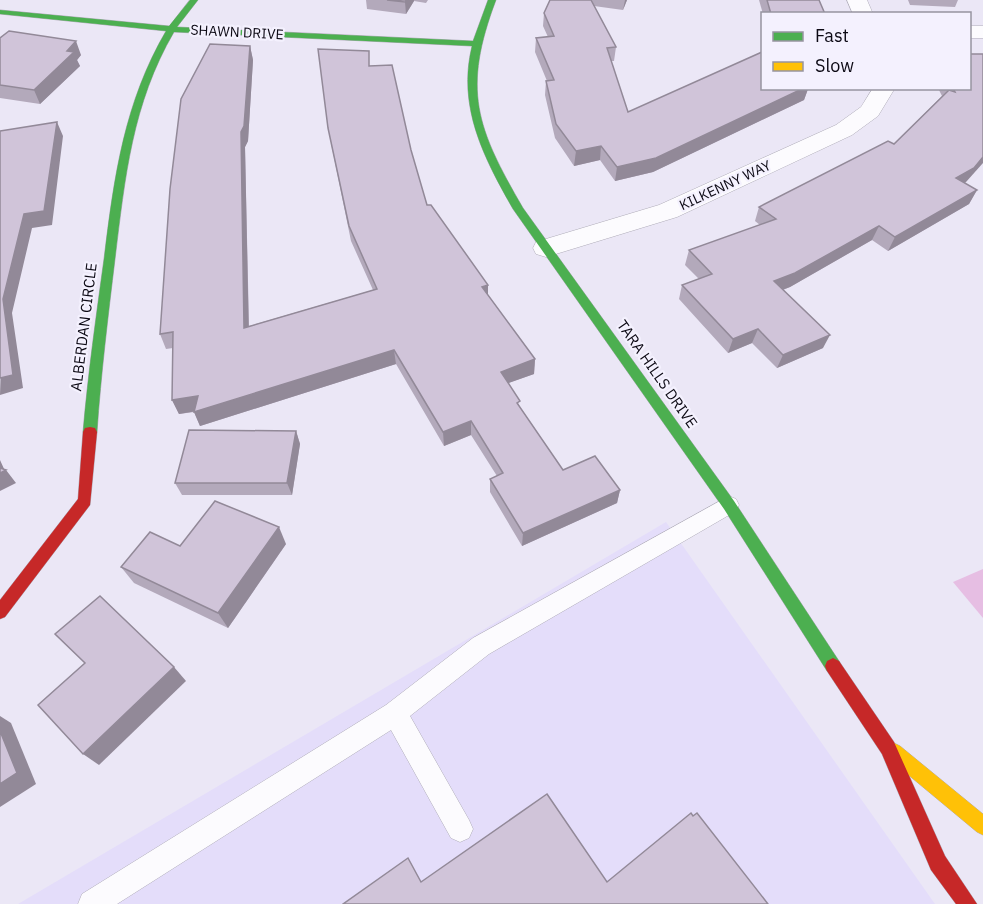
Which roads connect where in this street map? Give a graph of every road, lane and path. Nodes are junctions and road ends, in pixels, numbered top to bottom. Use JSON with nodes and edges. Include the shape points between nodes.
{"nodes":[{"id":1,"x":195,"y":0,"type":"edge"},
{"id":2,"x":492,"y":0,"type":"edge"},
{"id":3,"x":0,"y":12,"type":"edge"},
{"id":4,"x":172,"y":29,"type":"junction"},
{"id":5,"x":474,"y":44,"type":"junction"},
{"id":6,"x":883,"y":90,"type":"edge"},
{"id":7,"x":546,"y":248,"type":"junction"},
{"id":8,"x":729,"y":505,"type":"junction"},
{"id":9,"x":0,"y":612,"type":"edge"},
{"id":10,"x":394,"y":713,"type":"junction"},
{"id":11,"x":888,"y":748,"type":"junction"},
{"id":12,"x":983,"y":826,"type":"edge"},
{"id":13,"x":460,"y":829,"type":"dead end"},
{"id":14,"x":962,"y":902,"type":"edge"},
{"id":15,"x":92,"y":904,"type":"edge"}],
"edges":[{"from":1,"to":4,"type":"street","name":"ALBERDAN CIRCLE"},
{"from":2,"to":5,"type":"street","name":"TARA HILLS DRIVE"},
{"from":3,"to":4,"type":"street","name":"SHAWN DRIVE"},
{"from":4,"to":5,"type":"street","name":"SHAWN DRIVE"},
{"from":4,"to":9,"type":"street","name":"ALBERDAN CIRCLE","via":[[152,63],[131,116],[95,367],[85,501]]},
{"from":5,"to":7,"type":"street","name":"TARA HILLS DRIVE","via":[[470,93],[482,143],[496,173]]},
{"from":6,"to":7,"type":"street","name":"KILKENNY WAY","via":[[870,111],[844,130],[668,211]]},
{"from":7,"to":8,"type":"street","name":"TARA HILLS DRIVE"},
{"from":8,"to":10,"type":"lane","via":[[482,646]]},
{"from":8,"to":11,"type":"street","name":"TARA HILLS DRIVE"},
{"from":10,"to":13,"type":"lane"},
{"from":10,"to":15,"type":"lane"},
{"from":11,"to":12,"type":"street","name":"TARA HILLS DRIVE"},
{"from":11,"to":14,"type":"street","name":"TARA HILLS DRIVE","via":[[938,863]]}]}
